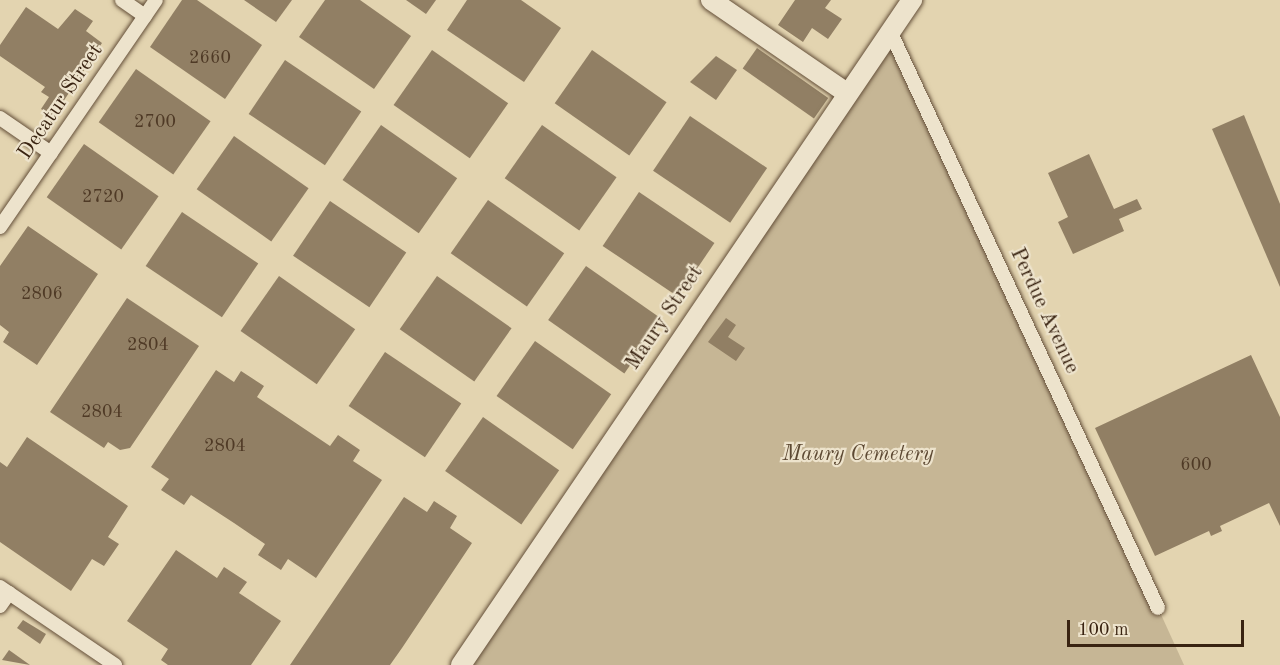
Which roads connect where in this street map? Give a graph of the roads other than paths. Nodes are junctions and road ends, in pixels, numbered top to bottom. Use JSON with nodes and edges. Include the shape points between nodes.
{"nodes":[{"id":1,"x":122,"y":0,"type":"edge"},
{"id":2,"x":156,"y":0,"type":"edge"},
{"id":3,"x":711,"y":0,"type":"edge"},
{"id":4,"x":912,"y":0,"type":"edge"},
{"id":5,"x":145,"y":16,"type":"junction"},
{"id":6,"x":890,"y":31,"type":"junction"},
{"id":7,"x":847,"y":93,"type":"junction"},
{"id":8,"x":0,"y":118,"type":"edge"},
{"id":9,"x":51,"y":153,"type":"junction"},
{"id":10,"x":0,"y":228,"type":"edge"},
{"id":11,"x":5,"y":590,"type":"edge"},
{"id":12,"x":0,"y":606,"type":"edge"},
{"id":13,"x":1158,"y":609,"type":"dead end"},
{"id":14,"x":115,"y":665,"type":"edge"},
{"id":15,"x":461,"y":665,"type":"edge"}],
"edges":[{"from":1,"to":5,"type":"street"},
{"from":2,"to":5,"type":"street","name":"Decatur Street"},
{"from":3,"to":7,"type":"street"},
{"from":4,"to":6,"type":"street","name":"Maury Street"},
{"from":5,"to":9,"type":"street","name":"Decatur Street"},
{"from":6,"to":7,"type":"street","name":"Maury Street"},
{"from":6,"to":13,"type":"street","name":"Perdue Avenue"},
{"from":7,"to":15,"type":"street","name":"Maury Street"},
{"from":8,"to":9,"type":"street"},
{"from":9,"to":10,"type":"street","name":"Decatur Street"},
{"from":11,"to":12,"type":"street"},
{"from":11,"to":14,"type":"street"}]}
